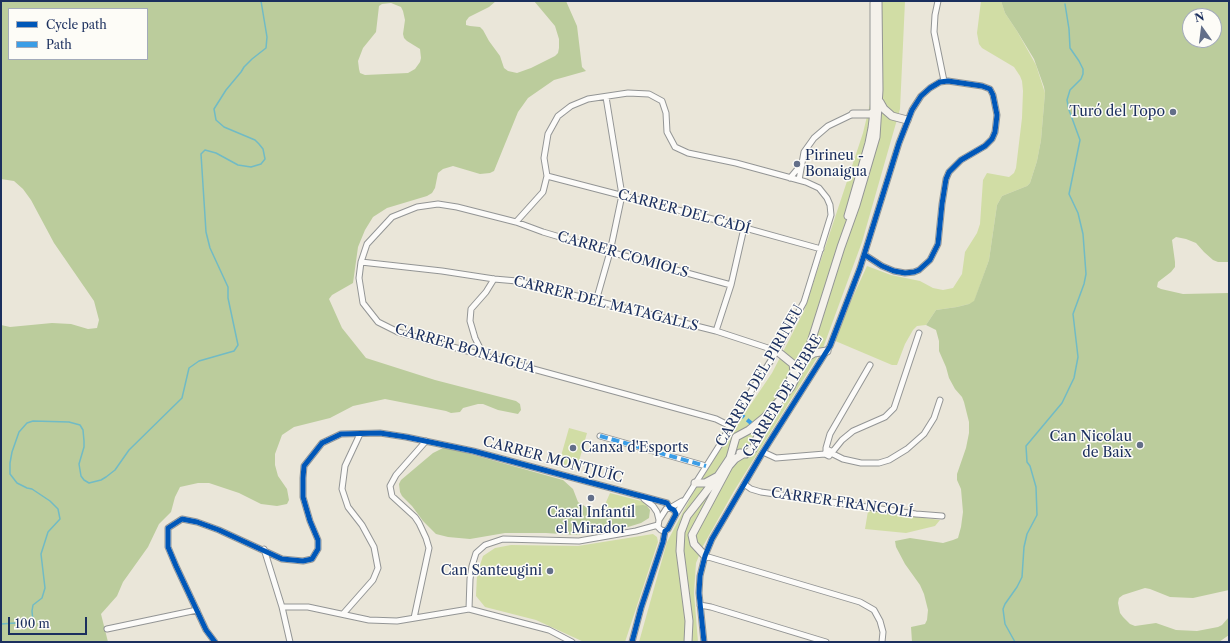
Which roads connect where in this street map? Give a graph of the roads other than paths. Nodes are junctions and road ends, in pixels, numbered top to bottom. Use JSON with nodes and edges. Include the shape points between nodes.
{"nodes":[{"id":1,"x":874,"y":1,"type":"edge"},
{"id":2,"x":878,"y":1,"type":"edge"},
{"id":3,"x":938,"y":1,"type":"edge"},
{"id":4,"x":944,"y":81,"type":"junction"},
{"id":5,"x":879,"y":90,"type":"junction"},
{"id":6,"x":606,"y":97,"type":"junction"},
{"id":7,"x":876,"y":101,"type":"junction"},
{"id":8,"x":868,"y":112,"type":"junction"},
{"id":9,"x":853,"y":114,"type":"joint"},
{"id":10,"x":892,"y":116,"type":"junction"},
{"id":11,"x":907,"y":120,"type":"junction"},
{"id":12,"x":877,"y":134,"type":"junction"},
{"id":13,"x":801,"y":166,"type":"junction"},
{"id":14,"x":547,"y":176,"type":"junction"},
{"id":15,"x":790,"y":178,"type":"junction"},
{"id":16,"x":799,"y":180,"type":"junction"},
{"id":17,"x":806,"y":182,"type":"junction"},
{"id":18,"x":622,"y":195,"type":"junction"},
{"id":19,"x":516,"y":222,"type":"junction"},
{"id":20,"x":744,"y":228,"type":"junction"},
{"id":21,"x":841,"y":247,"type":"junction"},
{"id":22,"x":821,"y":249,"type":"junction"},
{"id":23,"x":610,"y":252,"type":"junction"},
{"id":24,"x":865,"y":255,"type":"junction"},
{"id":25,"x":361,"y":262,"type":"junction"},
{"id":26,"x":494,"y":279,"type":"junction"},
{"id":27,"x":731,"y":285,"type":"junction"},
{"id":28,"x":596,"y":301,"type":"junction"},
{"id":29,"x":716,"y":331,"type":"junction"},
{"id":30,"x":919,"y":332,"type":"dead end"},
{"id":31,"x":777,"y":351,"type":"junction"},
{"id":32,"x":827,"y":351,"type":"junction"},
{"id":33,"x":484,"y":356,"type":"junction"},
{"id":34,"x":806,"y":358,"type":"junction"},
{"id":35,"x":870,"y":365,"type":"dead end"},
{"id":36,"x":780,"y":399,"type":"junction"},
{"id":37,"x":940,"y":400,"type":"dead end"},
{"id":38,"x":765,"y":417,"type":"junction"},
{"id":39,"x":730,"y":426,"type":"junction"},
{"id":40,"x":742,"y":433,"type":"junction"},
{"id":41,"x":360,"y":434,"type":"junction"},
{"id":42,"x":600,"y":436,"type":"dead end"},
{"id":43,"x":426,"y":441,"type":"junction"},
{"id":44,"x":755,"y":443,"type":"junction"},
{"id":45,"x":734,"y":446,"type":"junction"},
{"id":46,"x":763,"y":452,"type":"junction"},
{"id":47,"x":828,"y":452,"type":"junction"},
{"id":48,"x":743,"y":454,"type":"junction"},
{"id":49,"x":730,"y":464,"type":"junction"},
{"id":50,"x":706,"y":466,"type":"junction"},
{"id":51,"x":718,"y":476,"type":"junction"},
{"id":52,"x":695,"y":483,"type":"junction"},
{"id":53,"x":744,"y":484,"type":"junction"},
{"id":54,"x":638,"y":496,"type":"junction"},
{"id":55,"x":686,"y":497,"type":"junction"},
{"id":56,"x":670,"y":508,"type":"junction"},
{"id":57,"x":676,"y":514,"type":"junction"},
{"id":58,"x":942,"y":516,"type":"dead end"},
{"id":59,"x":658,"y":522,"type":"junction"},
{"id":60,"x":665,"y":531,"type":"junction"},
{"id":61,"x":264,"y":550,"type":"junction"},
{"id":62,"x":705,"y":556,"type":"junction"},
{"id":63,"x":700,"y":605,"type":"junction"},
{"id":64,"x":282,"y":607,"type":"junction"},
{"id":65,"x":469,"y":609,"type":"junction"},
{"id":66,"x":197,"y":610,"type":"junction"},
{"id":67,"x":343,"y":614,"type":"junction"},
{"id":68,"x":414,"y":618,"type":"junction"},
{"id":69,"x":107,"y":629,"type":"dead end"},
{"id":70,"x":557,"y":635,"type":"junction"},
{"id":71,"x":215,"y":642,"type":"edge"},
{"id":72,"x":290,"y":642,"type":"edge"},
{"id":73,"x":556,"y":642,"type":"edge"},
{"id":74,"x":572,"y":642,"type":"edge"},
{"id":75,"x":632,"y":642,"type":"edge"},
{"id":76,"x":688,"y":642,"type":"edge"},
{"id":77,"x":704,"y":642,"type":"edge"},
{"id":78,"x":826,"y":642,"type":"edge"},
{"id":79,"x":882,"y":642,"type":"edge"}],
"edges":[{"from":1,"to":7,"type":"main road"},
{"from":2,"to":5,"type":"main road"},
{"from":3,"to":4,"type":"street","via":[[934,32]]},
{"from":4,"to":11,"type":"street","name":"CARRER DE L'EBRE","via":[[937,83],[921,96]]},
{"from":4,"to":24,"type":"street","via":[[990,89],[997,115],[992,139],[948,172],[938,244],[925,266],[914,272],[901,273],[882,266]]},
{"from":5,"to":7,"type":"main road"},
{"from":5,"to":8,"type":"main road","via":[[876,108]]},
{"from":6,"to":14,"type":"street","via":[[588,99],[571,106],[558,116],[548,134],[544,158]]},
{"from":6,"to":15,"type":"street","via":[[628,93],[649,94],[662,101],[666,113],[667,132],[675,147],[688,153]]},
{"from":6,"to":18,"type":"street"},
{"from":7,"to":8,"type":"main road"},
{"from":7,"to":10,"type":"main road"},
{"from":7,"to":12,"type":"main road"},
{"from":8,"to":9,"type":"main road"},
{"from":8,"to":12,"type":"main road","via":[[877,122]]},
{"from":8,"to":21,"type":"main road","via":[[872,125],[869,143]]},
{"from":9,"to":13,"type":"street","via":[[828,126],[814,138],[804,152]]},
{"from":10,"to":11,"type":"main road"},
{"from":10,"to":12,"type":"main road","via":[[883,121]]},
{"from":11,"to":24,"type":"street","name":"CARRER DE L'EBRE"},
{"from":12,"to":21,"type":"main road"},
{"from":13,"to":15,"type":"street"},
{"from":13,"to":16,"type":"street"},
{"from":13,"to":17,"type":"street"},
{"from":14,"to":18,"type":"street","name":"CARRER DEL CADÍ"},
{"from":14,"to":19,"type":"street","via":[[542,192]]},
{"from":15,"to":16,"type":"street"},
{"from":16,"to":17,"type":"street"},
{"from":17,"to":22,"type":"street","name":"CARRER DEL PIRINEU","via":[[819,188],[830,205],[831,215]]},
{"from":18,"to":20,"type":"street","name":"CARRER DEL CADÍ"},
{"from":18,"to":23,"type":"street"},
{"from":19,"to":23,"type":"street","name":"CARRER COMIOLS"},
{"from":19,"to":25,"type":"street","name":"CARRER BONAIGUA","via":[[438,204],[417,207],[392,217],[367,244]]},
{"from":20,"to":22,"type":"street","name":"CARRER DEL CADÍ"},
{"from":20,"to":27,"type":"street"},
{"from":21,"to":34,"type":"main road"},
{"from":22,"to":31,"type":"street","name":"CARRER DEL PIRINEU","via":[[804,302]]},
{"from":23,"to":27,"type":"street","name":"CARRER COMIOLS"},
{"from":23,"to":28,"type":"street"},
{"from":24,"to":32,"type":"street","name":"CARRER DE L'EBRE"},
{"from":25,"to":26,"type":"street","name":"CARRER DEL MATAGALLS"},
{"from":25,"to":33,"type":"street","name":"CARRER BONAIGUA","via":[[359,278],[363,303],[378,322],[398,332]]},
{"from":26,"to":28,"type":"street","name":"CARRER DEL MATAGALLS","via":[[517,280]]},
{"from":26,"to":33,"type":"street","via":[[471,309],[470,321]]},
{"from":27,"to":29,"type":"street"},
{"from":28,"to":29,"type":"street","name":"CARRER DEL MATAGALLS"},
{"from":29,"to":31,"type":"street","name":"CARRER DEL MATAGALLS"},
{"from":30,"to":47,"type":"street","via":[[894,408],[885,417],[853,431],[834,450]]},
{"from":31,"to":36,"type":"main road","via":[[791,362],[794,369]]},
{"from":31,"to":39,"type":"street","name":"CARRER DEL PIRINEU"},
{"from":32,"to":34,"type":"main road","via":[[814,353]]},
{"from":32,"to":46,"type":"street","name":"CARRER DE L'EBRE"},
{"from":33,"to":39,"type":"street","name":"CARRER BONAIGUA","via":[[716,419]]},
{"from":34,"to":36,"type":"main road","via":[[794,382]]},
{"from":35,"to":47,"type":"street","via":[[830,434],[826,448]]},
{"from":36,"to":38,"type":"main road"},
{"from":37,"to":47,"type":"street","via":[[934,418],[924,434],[908,449],[889,460],[861,463]]},
{"from":38,"to":40,"type":"main road"},
{"from":38,"to":44,"type":"main road"},
{"from":39,"to":50,"type":"street","name":"CARRER DEL PIRINEU"},
{"from":40,"to":44,"type":"main road","via":[[750,435]]},
{"from":40,"to":45,"type":"main road","via":[[736,437]]},
{"from":41,"to":43,"type":"street","name":"CARRER MONTJUÏC","via":[[380,433]]},
{"from":41,"to":61,"type":"street","name":"CARRER MONTJUÏC","via":[[341,434],[322,443],[304,466],[304,497],[318,540],[318,549],[312,559],[303,561],[282,558]]},
{"from":41,"to":67,"type":"street","via":[[345,466],[342,489],[348,507],[362,525],[374,548],[378,568],[373,580]]},
{"from":42,"to":50,"type":"street"},
{"from":43,"to":54,"type":"street","name":"CARRER MONTJUÏC","via":[[473,451]]},
{"from":43,"to":68,"type":"street","via":[[396,475],[390,486],[392,496],[419,523],[429,548]]},
{"from":44,"to":48,"type":"main road","via":[[751,452]]},
{"from":45,"to":48,"type":"main road","via":[[736,451]]},
{"from":45,"to":51,"type":"main road","via":[[730,458]]},
{"from":46,"to":47,"type":"street","via":[[776,458]]},
{"from":46,"to":53,"type":"street","name":"CARRER DE L'EBRE"},
{"from":48,"to":49,"type":"main road"},
{"from":49,"to":51,"type":"main road"},
{"from":49,"to":62,"type":"main road","via":[[693,533],[694,544]]},
{"from":50,"to":52,"type":"street","name":"CARRER DEL PIRINEU"},
{"from":51,"to":52,"type":"main road","via":[[705,483]]},
{"from":51,"to":76,"type":"main road","via":[[687,516],[681,532],[680,550],[689,621]]},
{"from":52,"to":55,"type":"street","name":"CARRER DEL PIRINEU"},
{"from":53,"to":58,"type":"street","name":"CARRER FRANCOLÍ","via":[[761,492]]},
{"from":53,"to":62,"type":"street","name":"CARRER DE L'EBRE"},
{"from":54,"to":56,"type":"street","name":"CARRER MONTJUÏC","via":[[662,501]]},
{"from":54,"to":59,"type":"street","via":[[653,506],[657,512]]},
{"from":55,"to":56,"type":"street","name":"CARRER DEL PIRINEU"},
{"from":55,"to":57,"type":"street","name":"CARRER DEL PIRINEU"},
{"from":56,"to":57,"type":"street"},
{"from":56,"to":59,"type":"street","name":"CARRER DEL PIRINEU","via":[[665,510]]},
{"from":57,"to":60,"type":"street","name":"CARRER DEL PIRINEU"},
{"from":59,"to":60,"type":"street","via":[[661,530]]},
{"from":59,"to":65,"type":"street","via":[[636,531],[580,541],[502,539],[484,545],[476,553],[472,566]]},
{"from":60,"to":75,"type":"street","name":"CARRER DEL PIRINEU"},
{"from":61,"to":64,"type":"street"},
{"from":61,"to":66,"type":"street","via":[[197,522],[182,519],[168,528],[168,547]]},
{"from":62,"to":63,"type":"street","name":"CARRER DE L'EBRE","via":[[700,576]]},
{"from":62,"to":79,"type":"street","via":[[860,602],[874,610],[883,632]]},
{"from":63,"to":77,"type":"street","name":"CARRER DE L'EBRE"},
{"from":63,"to":78,"type":"street"},
{"from":64,"to":67,"type":"street","via":[[308,607]]},
{"from":64,"to":72,"type":"street"},
{"from":65,"to":68,"type":"street"},
{"from":65,"to":70,"type":"street","via":[[549,630]]},
{"from":66,"to":69,"type":"street"},
{"from":66,"to":71,"type":"street"},
{"from":67,"to":68,"type":"street","via":[[370,620],[397,621]]},
{"from":70,"to":73,"type":"street"},
{"from":70,"to":74,"type":"street"}]}
